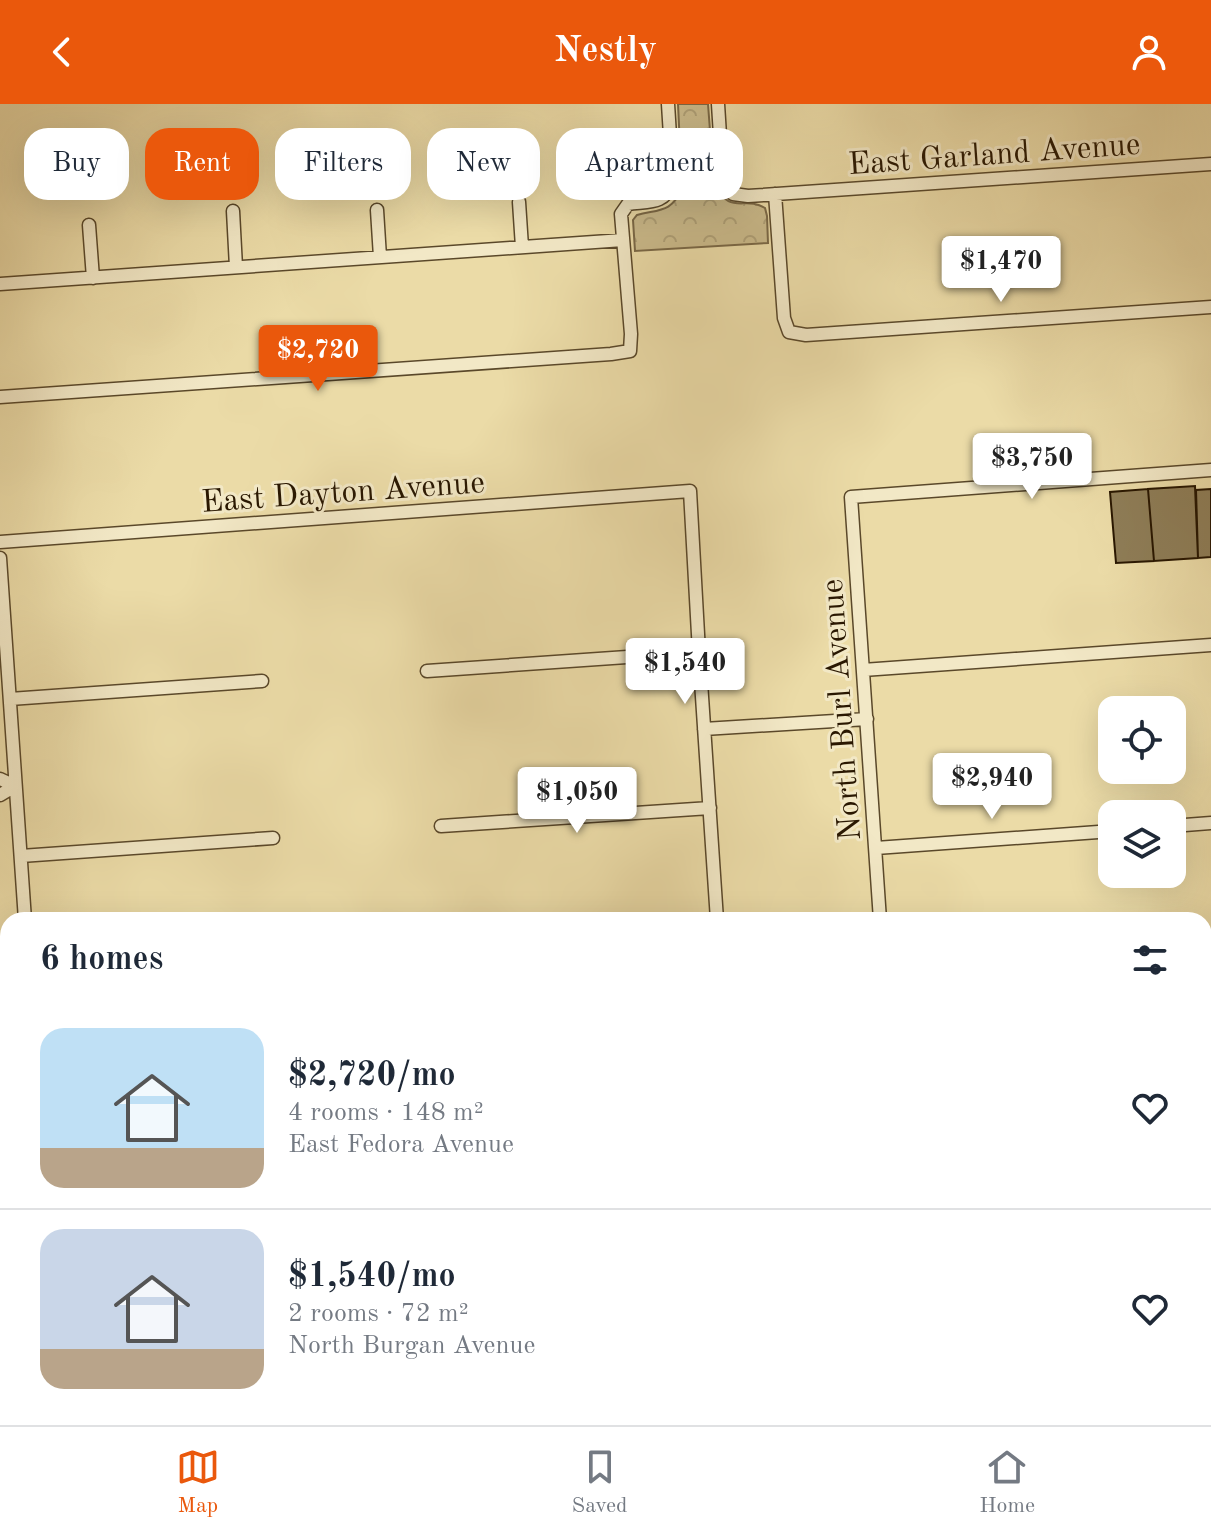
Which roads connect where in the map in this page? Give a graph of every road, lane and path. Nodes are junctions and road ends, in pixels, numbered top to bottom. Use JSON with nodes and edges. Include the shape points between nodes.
{"nodes":[{"id":1,"x":668,"y":104,"type":"edge"},
{"id":2,"x":718,"y":104,"type":"edge"},
{"id":3,"x":1211,"y":164,"type":"edge"},
{"id":4,"x":775,"y":194,"type":"junction"},
{"id":5,"x":519,"y":202,"type":"dead end"},
{"id":6,"x":377,"y":210,"type":"dead end"},
{"id":7,"x":233,"y":211,"type":"dead end"},
{"id":8,"x":89,"y":225,"type":"dead end"},
{"id":9,"x":623,"y":240,"type":"junction"},
{"id":10,"x":522,"y":247,"type":"junction"},
{"id":11,"x":380,"y":257,"type":"junction"},
{"id":12,"x":236,"y":267,"type":"junction"},
{"id":13,"x":93,"y":278,"type":"junction"},
{"id":14,"x":0,"y":284,"type":"edge"},
{"id":15,"x":1211,"y":307,"type":"edge"},
{"id":16,"x":0,"y":397,"type":"edge"},
{"id":17,"x":1211,"y":470,"type":"edge"},
{"id":18,"x":0,"y":542,"type":"edge"},
{"id":19,"x":0,"y":558,"type":"edge"},
{"id":20,"x":1211,"y":645,"type":"edge"},
{"id":21,"x":699,"y":652,"type":"junction"},
{"id":22,"x":863,"y":670,"type":"junction"},
{"id":23,"x":427,"y":671,"type":"dead end"},
{"id":24,"x":262,"y":681,"type":"dead end"},
{"id":25,"x":10,"y":699,"type":"junction"},
{"id":26,"x":867,"y":719,"type":"junction"},
{"id":27,"x":704,"y":729,"type":"junction"},
{"id":28,"x":0,"y":779,"type":"edge"},
{"id":29,"x":15,"y":786,"type":"junction"},
{"id":30,"x":0,"y":795,"type":"edge"},
{"id":31,"x":710,"y":808,"type":"junction"},
{"id":32,"x":1211,"y":823,"type":"edge"},
{"id":33,"x":1186,"y":825,"type":"edge"},
{"id":34,"x":441,"y":826,"type":"dead end"},
{"id":35,"x":1098,"y":832,"type":"edge"},
{"id":36,"x":273,"y":838,"type":"dead end"},
{"id":37,"x":876,"y":848,"type":"junction"},
{"id":38,"x":21,"y":856,"type":"junction"},
{"id":39,"x":24,"y":912,"type":"edge"},
{"id":40,"x":716,"y":912,"type":"edge"},
{"id":41,"x":880,"y":912,"type":"edge"}],
"edges":[{"from":1,"to":9,"type":"street","via":[[673,183],[668,195],[658,200],[628,204],[621,214]]},
{"from":2,"to":4,"type":"street","name":"East Garland Avenue","via":[[723,182],[733,194]]},
{"from":3,"to":4,"type":"street","name":"East Garland Avenue"},
{"from":4,"to":15,"type":"street","via":[[789,332],[806,335]]},
{"from":5,"to":10,"type":"street"},
{"from":6,"to":11,"type":"street"},
{"from":7,"to":12,"type":"street"},
{"from":8,"to":13,"type":"street"},
{"from":9,"to":10,"type":"street"},
{"from":9,"to":16,"type":"street","via":[[630,351]]},
{"from":10,"to":11,"type":"street"},
{"from":11,"to":12,"type":"street"},
{"from":12,"to":13,"type":"street"},
{"from":13,"to":14,"type":"street"},
{"from":17,"to":22,"type":"street","name":"North Burl Avenue","via":[[851,497]]},
{"from":18,"to":21,"type":"street","name":"East Dayton Avenue","via":[[690,491]]},
{"from":19,"to":25,"type":"street"},
{"from":20,"to":22,"type":"street"},
{"from":21,"to":23,"type":"street"},
{"from":21,"to":27,"type":"street"},
{"from":22,"to":26,"type":"street","name":"North Burl Avenue"},
{"from":24,"to":25,"type":"street"},
{"from":25,"to":29,"type":"street"},
{"from":26,"to":27,"type":"street"},
{"from":26,"to":37,"type":"street","name":"North Burl Avenue"},
{"from":27,"to":31,"type":"street"},
{"from":28,"to":29,"type":"street"},
{"from":29,"to":30,"type":"street"},
{"from":29,"to":38,"type":"street"},
{"from":31,"to":34,"type":"street"},
{"from":31,"to":40,"type":"street"},
{"from":32,"to":33,"type":"street"},
{"from":35,"to":37,"type":"street"},
{"from":36,"to":38,"type":"street"},
{"from":37,"to":41,"type":"street","name":"North Burl Avenue"},
{"from":38,"to":39,"type":"street"}]}
